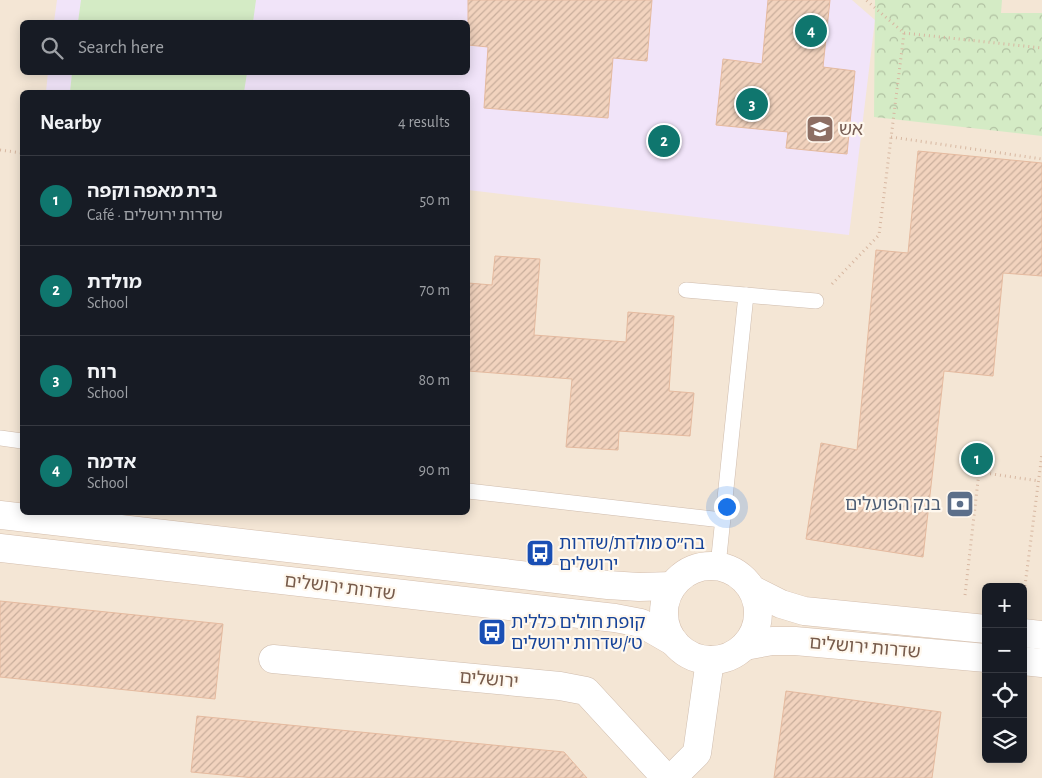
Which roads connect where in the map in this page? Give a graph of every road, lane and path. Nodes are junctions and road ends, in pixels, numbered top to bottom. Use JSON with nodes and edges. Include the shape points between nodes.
{"nodes":[{"id":1,"x":866,"y":0,"type":"edge"},
{"id":2,"x":904,"y":33,"type":"junction"},
{"id":3,"x":1042,"y":48,"type":"edge"},
{"id":4,"x":891,"y":137,"type":"junction"},
{"id":5,"x":0,"y":150,"type":"edge"},
{"id":6,"x":20,"y":153,"type":"edge"},
{"id":7,"x":1042,"y":159,"type":"edge"},
{"id":8,"x":686,"y":290,"type":"dead end"},
{"id":9,"x":746,"y":295,"type":"junction"},
{"id":10,"x":816,"y":301,"type":"joint"},
{"id":11,"x":0,"y":438,"type":"edge"},
{"id":12,"x":20,"y":441,"type":"edge"},
{"id":13,"x":1042,"y":454,"type":"edge"},
{"id":14,"x":1039,"y":480,"type":"junction"},
{"id":15,"x":470,"y":491,"type":"edge"},
{"id":16,"x":0,"y":515,"type":"edge"},
{"id":17,"x":722,"y":520,"type":"junction"},
{"id":18,"x":0,"y":548,"type":"edge"},
{"id":19,"x":718,"y":566,"type":"junction"},
{"id":20,"x":1025,"y":583,"type":"edge"},
{"id":21,"x":672,"y":586,"type":"junction"},
{"id":22,"x":753,"y":590,"type":"junction"},
{"id":23,"x":965,"y":597,"type":"dead end"},
{"id":24,"x":982,"y":629,"type":"edge"},
{"id":25,"x":1027,"y":633,"type":"edge"},
{"id":26,"x":1042,"y":635,"type":"edge"},
{"id":27,"x":674,"y":642,"type":"junction"},
{"id":28,"x":745,"y":646,"type":"junction"},
{"id":29,"x":982,"y":658,"type":"edge"},
{"id":30,"x":273,"y":659,"type":"dead end"},
{"id":31,"x":710,"y":660,"type":"junction"},
{"id":32,"x":1027,"y":661,"type":"edge"},
{"id":33,"x":1042,"y":663,"type":"edge"},
{"id":34,"x":666,"y":778,"type":"edge"},
{"id":35,"x":672,"y":778,"type":"edge"}],
"edges":[{"from":1,"to":2,"type":"path"},
{"from":2,"to":3,"type":"path"},
{"from":2,"to":4,"type":"path"},
{"from":4,"to":7,"type":"path"},
{"from":4,"to":10,"type":"path","via":[[879,235]]},
{"from":5,"to":6,"type":"path"},
{"from":8,"to":9,"type":"lane"},
{"from":9,"to":10,"type":"lane"},
{"from":9,"to":17,"type":"lane"},
{"from":11,"to":12,"type":"lane"},
{"from":13,"to":14,"type":"path"},
{"from":14,"to":20,"type":"path"},
{"from":14,"to":23,"type":"path","via":[[979,472]]},
{"from":15,"to":17,"type":"lane"},
{"from":16,"to":21,"type":"street","name":"שדרות ירושלים","via":[[608,585],[639,588]]},
{"from":17,"to":19,"type":"lane"},
{"from":18,"to":27,"type":"street","name":"שדרות ירושלים","via":[[615,618],[641,624]]},
{"from":19,"to":21,"type":"street","via":[[692,570]]},
{"from":19,"to":22,"type":"street","via":[[732,570]]},
{"from":21,"to":27,"type":"street","via":[[664,614]]},
{"from":22,"to":24,"type":"street","name":"שדרות ירושלים","via":[[804,612]]},
{"from":22,"to":28,"type":"street","via":[[758,604],[758,619],[754,634]]},
{"from":25,"to":26,"type":"street"},
{"from":27,"to":31,"type":"street","via":[[684,652]]},
{"from":28,"to":29,"type":"street","name":"שדרות ירושלים","via":[[795,641]]},
{"from":28,"to":31,"type":"street","via":[[723,659]]},
{"from":30,"to":34,"type":"street","name":"ירושלים","via":[[586,691]]},
{"from":31,"to":35,"type":"street","via":[[698,753]]},
{"from":32,"to":33,"type":"street"}]}
